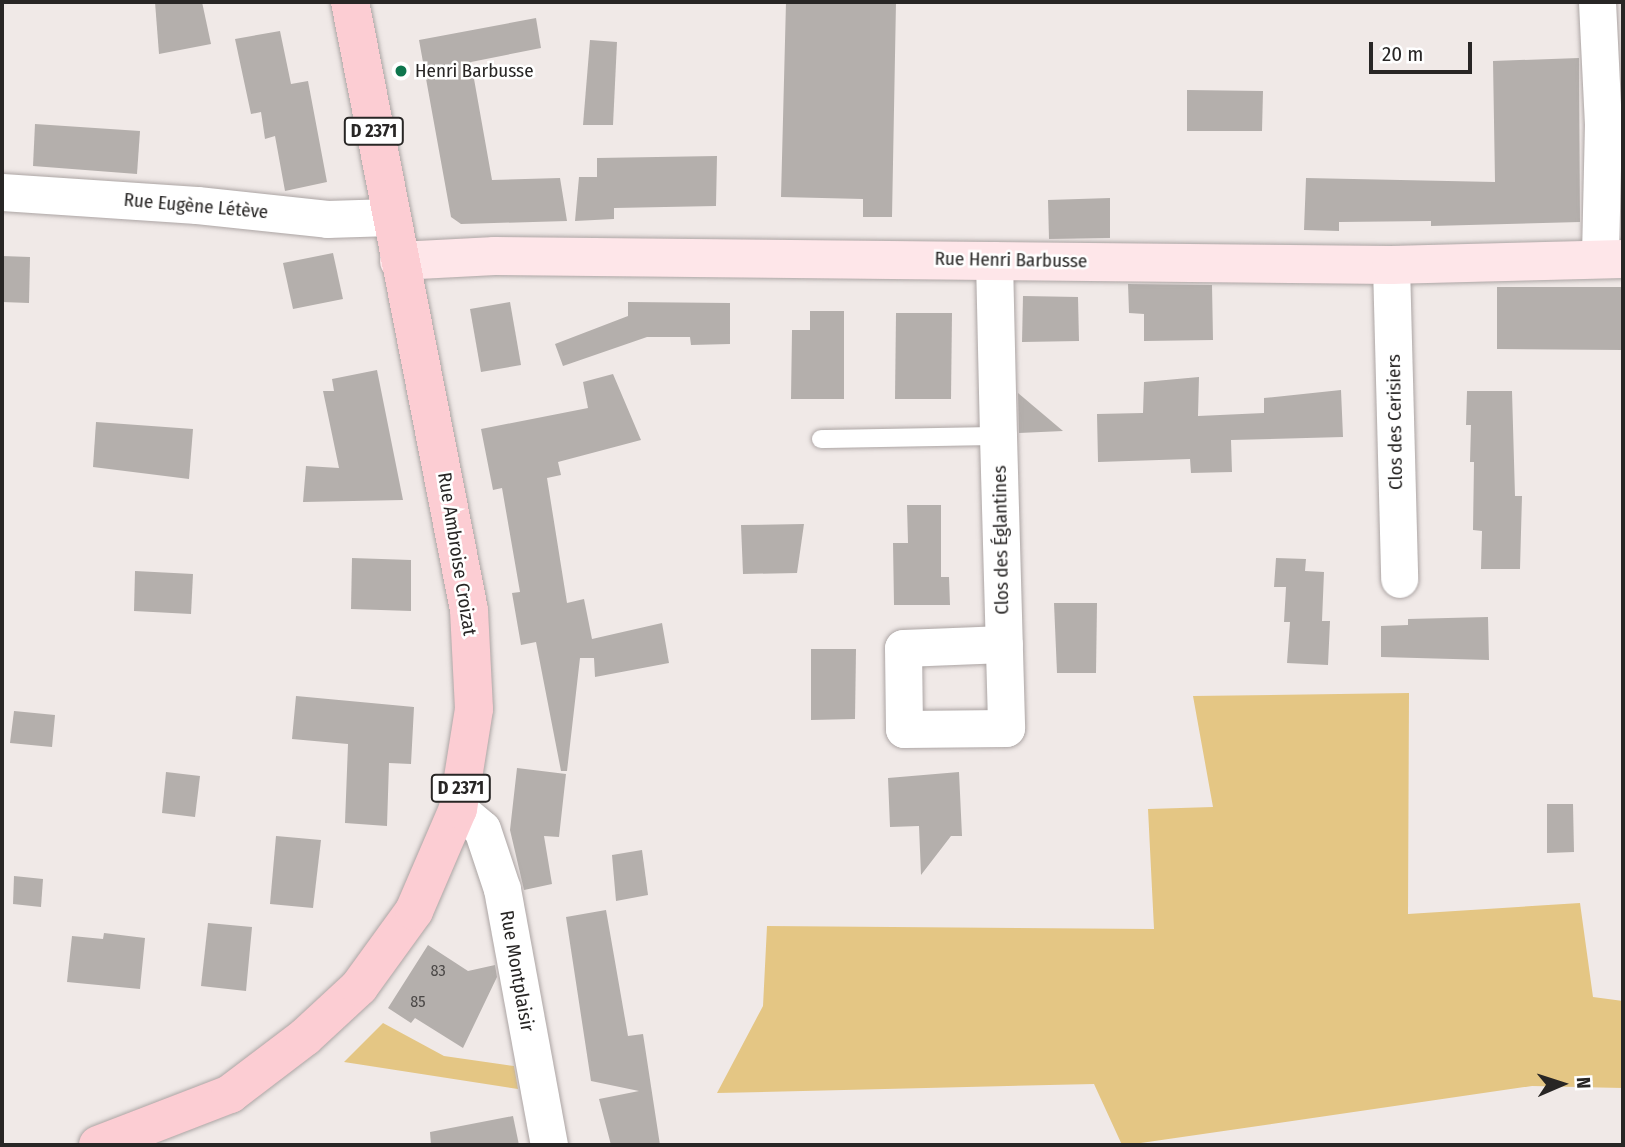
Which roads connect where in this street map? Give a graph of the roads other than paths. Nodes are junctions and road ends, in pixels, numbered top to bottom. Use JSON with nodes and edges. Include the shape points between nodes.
{"nodes":[{"id":1,"x":350,"y":2,"type":"edge"},
{"id":2,"x":1597,"y":2,"type":"edge"},
{"id":3,"x":2,"y":192,"type":"edge"},
{"id":4,"x":391,"y":217,"type":"junction"},
{"id":5,"x":1612,"y":258,"type":"edge"},
{"id":6,"x":994,"y":260,"type":"junction"},
{"id":7,"x":399,"y":261,"type":"junction"},
{"id":8,"x":1391,"y":265,"type":"junction"},
{"id":9,"x":998,"y":436,"type":"junction"},
{"id":10,"x":821,"y":439,"type":"dead end"},
{"id":11,"x":1399,"y":579,"type":"dead end"},
{"id":12,"x":1003,"y":644,"type":"dead end"},
{"id":13,"x":458,"y":809,"type":"junction"},
{"id":14,"x":98,"y":1145,"type":"edge"},
{"id":15,"x":549,"y":1145,"type":"edge"}],
"edges":[{"from":1,"to":4,"type":"main road","name":"Rue Ambroise Croizat","number":"D 2371"},
{"from":2,"to":5,"type":"street"},
{"from":3,"to":4,"type":"street","name":"Rue Eugène Létève","via":[[327,219]]},
{"from":4,"to":7,"type":"main road","name":"Rue Ambroise Croizat","number":"D 2371"},
{"from":5,"to":8,"type":"street","name":"Rue Henri Barbusse"},
{"from":6,"to":7,"type":"street","name":"Rue Henri Barbusse","via":[[495,256]]},
{"from":6,"to":8,"type":"street","name":"Rue Henri Barbusse"},
{"from":6,"to":9,"type":"street","name":"Clos des Églantines"},
{"from":7,"to":13,"type":"main road","name":"Rue Ambroise Croizat","number":"D 2371","via":[[469,610],[474,709]]},
{"from":8,"to":11,"type":"street","name":"Clos des Cerisiers"},
{"from":9,"to":10,"type":"lane"},
{"from":9,"to":12,"type":"street","name":"Clos des Églantines"},
{"from":13,"to":14,"type":"main road","name":"Rue Ambroise Croizat","number":"D 2371","via":[[414,911],[359,988],[306,1037],[230,1094]]},
{"from":13,"to":15,"type":"street","name":"Rue Montplaisir","via":[[482,829],[502,888]]}]}
